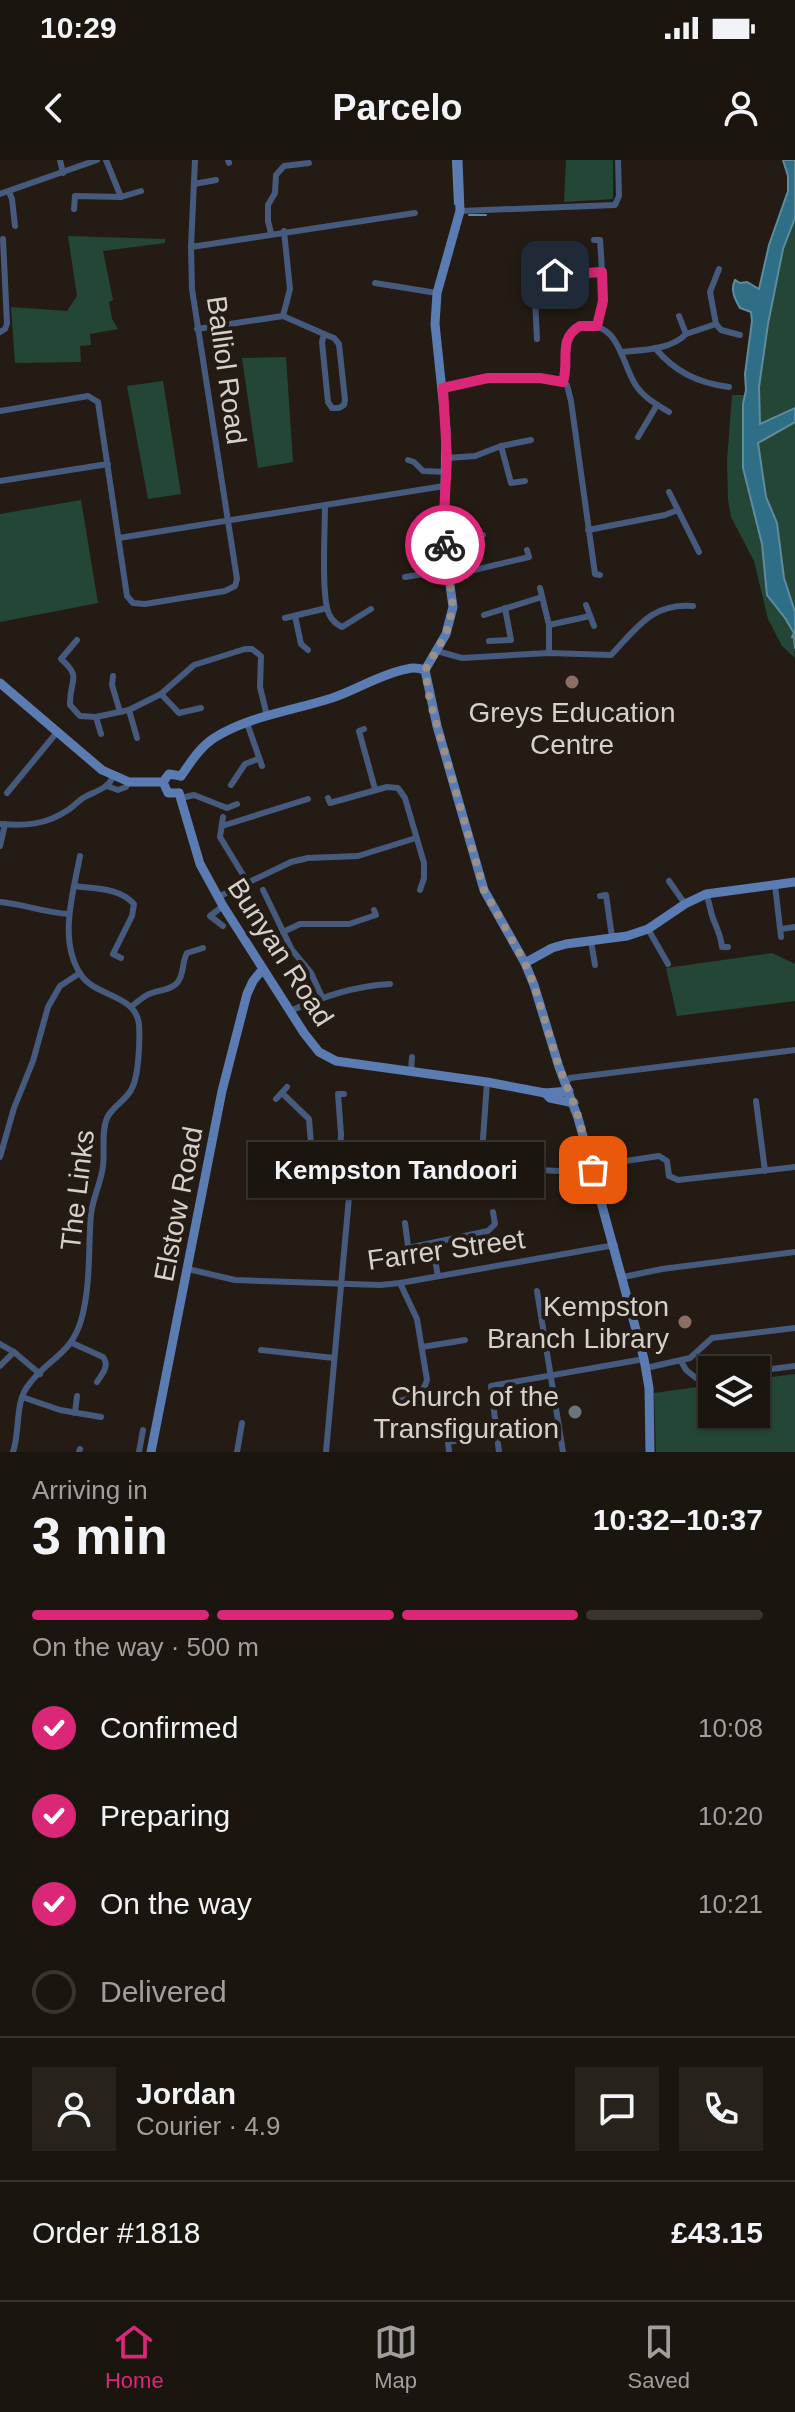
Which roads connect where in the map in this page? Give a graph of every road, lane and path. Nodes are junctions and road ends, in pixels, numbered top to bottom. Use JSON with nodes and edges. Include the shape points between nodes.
{"nodes":[{"id":1,"x":60,"y":160,"type":"edge"},
{"id":2,"x":97,"y":160,"type":"edge"},
{"id":3,"x":106,"y":160,"type":"edge"},
{"id":4,"x":195,"y":160,"type":"edge"},
{"id":5,"x":458,"y":160,"type":"edge"},
{"id":6,"x":618,"y":160,"type":"edge"},
{"id":7,"x":309,"y":163,"type":"dead end"},
{"id":8,"x":63,"y":173,"type":"junction"},
{"id":9,"x":216,"y":180,"type":"dead end"},
{"id":10,"x":194,"y":184,"type":"junction"},
{"id":11,"x":141,"y":191,"type":"dead end"},
{"id":12,"x":9,"y":192,"type":"junction"},
{"id":13,"x":0,"y":194,"type":"edge"},
{"id":14,"x":121,"y":197,"type":"junction"},
{"id":15,"x":74,"y":209,"type":"dead end"},
{"id":16,"x":460,"y":211,"type":"junction"},
{"id":17,"x":415,"y":213,"type":"dead end"},
{"id":18,"x":15,"y":226,"type":"dead end"},
{"id":19,"x":284,"y":231,"type":"junction"},
{"id":20,"x":271,"y":233,"type":"junction"},
{"id":21,"x":594,"y":240,"type":"dead end"},
{"id":22,"x":2,"y":244,"type":"edge"},
{"id":23,"x":191,"y":247,"type":"junction"},
{"id":24,"x":533,"y":267,"type":"dead end"},
{"id":25,"x":719,"y":269,"type":"dead end"},
{"id":26,"x":602,"y":272,"type":"junction"},
{"id":27,"x":534,"y":279,"type":"junction"},
{"id":28,"x":375,"y":283,"type":"dead end"},
{"id":29,"x":437,"y":293,"type":"junction"},
{"id":30,"x":283,"y":316,"type":"junction"},
{"id":31,"x":679,"y":316,"type":"dead end"},
{"id":32,"x":716,"y":324,"type":"junction"},
{"id":33,"x":597,"y":326,"type":"junction"},
{"id":34,"x":197,"y":329,"type":"junction"},
{"id":35,"x":0,"y":332,"type":"edge"},
{"id":36,"x":324,"y":334,"type":"junction"},
{"id":37,"x":740,"y":335,"type":"dead end"},
{"id":38,"x":686,"y":338,"type":"junction"},
{"id":39,"x":537,"y":339,"type":"dead end"},
{"id":40,"x":655,"y":348,"type":"junction"},
{"id":41,"x":621,"y":352,"type":"junction"},
{"id":42,"x":563,"y":382,"type":"junction"},
{"id":43,"x":729,"y":387,"type":"dead end"},
{"id":44,"x":443,"y":388,"type":"junction"},
{"id":45,"x":657,"y":405,"type":"junction"},
{"id":46,"x":0,"y":411,"type":"edge"},
{"id":47,"x":669,"y":412,"type":"dead end"},
{"id":48,"x":638,"y":437,"type":"dead end"},
{"id":49,"x":531,"y":440,"type":"dead end"},
{"id":50,"x":501,"y":446,"type":"junction"},
{"id":51,"x":447,"y":458,"type":"junction"},
{"id":52,"x":413,"y":460,"type":"dead end"},
{"id":53,"x":108,"y":464,"type":"junction"},
{"id":54,"x":446,"y":472,"type":"junction"},
{"id":55,"x":0,"y":481,"type":"edge"},
{"id":56,"x":525,"y":481,"type":"dead end"},
{"id":57,"x":444,"y":486,"type":"junction"},
{"id":58,"x":674,"y":496,"type":"dead end"},
{"id":59,"x":325,"y":505,"type":"junction"},
{"id":60,"x":678,"y":510,"type":"junction"},
{"id":61,"x":228,"y":521,"type":"junction"},
{"id":62,"x":588,"y":530,"type":"junction"},
{"id":63,"x":483,"y":535,"type":"dead end"},
{"id":64,"x":119,"y":538,"type":"junction"},
{"id":65,"x":444,"y":542,"type":"junction"},
{"id":66,"x":527,"y":550,"type":"dead end"},
{"id":67,"x":699,"y":552,"type":"dead end"},
{"id":68,"x":449,"y":573,"type":"junction"},
{"id":69,"x":600,"y":575,"type":"dead end"},
{"id":70,"x":405,"y":577,"type":"dead end"},
{"id":71,"x":540,"y":588,"type":"dead end"},
{"id":72,"x":542,"y":597,"type":"junction"},
{"id":73,"x":490,"y":601,"type":"dead end"},
{"id":74,"x":586,"y":605,"type":"dead end"},
{"id":75,"x":693,"y":606,"type":"dead end"},
{"id":76,"x":327,"y":608,"type":"junction"},
{"id":77,"x":505,"y":608,"type":"junction"},
{"id":78,"x":371,"y":609,"type":"dead end"},
{"id":79,"x":493,"y":611,"type":"junction"},
{"id":80,"x":484,"y":615,"type":"dead end"},
{"id":81,"x":295,"y":616,"type":"junction"},
{"id":82,"x":590,"y":616,"type":"junction"},
{"id":83,"x":285,"y":618,"type":"dead end"},
{"id":84,"x":549,"y":625,"type":"junction"},
{"id":85,"x":594,"y":626,"type":"dead end"},
{"id":86,"x":77,"y":640,"type":"dead end"},
{"id":87,"x":489,"y":641,"type":"dead end"},
{"id":88,"x":308,"y":650,"type":"dead end"},
{"id":89,"x":437,"y":651,"type":"junction"},
{"id":90,"x":549,"y":653,"type":"junction"},
{"id":91,"x":425,"y":670,"type":"junction"},
{"id":92,"x":113,"y":676,"type":"dead end"},
{"id":93,"x":0,"y":683,"type":"edge"},
{"id":94,"x":124,"y":689,"type":"dead end"},
{"id":95,"x":114,"y":692,"type":"junction"},
{"id":96,"x":161,"y":694,"type":"junction"},
{"id":97,"x":201,"y":708,"type":"dead end"},
{"id":98,"x":129,"y":710,"type":"junction"},
{"id":99,"x":120,"y":712,"type":"junction"},
{"id":100,"x":267,"y":716,"type":"junction"},
{"id":101,"x":96,"y":717,"type":"junction"},
{"id":102,"x":247,"y":723,"type":"junction"},
{"id":103,"x":364,"y":729,"type":"dead end"},
{"id":104,"x":58,"y":731,"type":"junction"},
{"id":105,"x":101,"y":734,"type":"dead end"},
{"id":106,"x":137,"y":738,"type":"dead end"},
{"id":107,"x":258,"y":759,"type":"junction"},
{"id":108,"x":262,"y":766,"type":"dead end"},
{"id":109,"x":181,"y":776,"type":"junction"},
{"id":110,"x":113,"y":777,"type":"junction"},
{"id":111,"x":129,"y":782,"type":"junction"},
{"id":112,"x":163,"y":782,"type":"junction"},
{"id":113,"x":231,"y":785,"type":"dead end"},
{"id":114,"x":107,"y":786,"type":"junction"},
{"id":115,"x":375,"y":789,"type":"junction"},
{"id":116,"x":11,"y":791,"type":"dead end"},
{"id":117,"x":180,"y":795,"type":"junction"},
{"id":118,"x":328,"y":798,"type":"dead end"},
{"id":119,"x":308,"y":799,"type":"dead end"},
{"id":120,"x":237,"y":804,"type":"dead end"},
{"id":121,"x":223,"y":817,"type":"dead end"},
{"id":122,"x":2,"y":824,"type":"edge"},
{"id":123,"x":222,"y":826,"type":"junction"},
{"id":124,"x":416,"y":838,"type":"junction"},
{"id":125,"x":0,"y":846,"type":"edge"},
{"id":126,"x":80,"y":856,"type":"dead end"},
{"id":127,"x":669,"y":881,"type":"dead end"},
{"id":128,"x":795,"y":882,"type":"edge"},
{"id":129,"x":248,"y":883,"type":"junction"},
{"id":130,"x":775,"y":885,"type":"junction"},
{"id":131,"x":74,"y":886,"type":"junction"},
{"id":132,"x":263,"y":890,"type":"dead end"},
{"id":133,"x":420,"y":890,"type":"dead end"},
{"id":134,"x":706,"y":894,"type":"junction"},
{"id":135,"x":600,"y":896,"type":"dead end"},
{"id":136,"x":220,"y":901,"type":"junction"},
{"id":137,"x":0,"y":902,"type":"edge"},
{"id":138,"x":685,"y":904,"type":"junction"},
{"id":139,"x":374,"y":910,"type":"dead end"},
{"id":140,"x":69,"y":914,"type":"junction"},
{"id":141,"x":223,"y":926,"type":"dead end"},
{"id":142,"x":795,"y":927,"type":"edge"},
{"id":143,"x":648,"y":929,"type":"junction"},
{"id":144,"x":283,"y":932,"type":"junction"},
{"id":145,"x":612,"y":937,"type":"junction"},
{"id":146,"x":591,"y":941,"type":"junction"},
{"id":147,"x":728,"y":947,"type":"dead end"},
{"id":148,"x":203,"y":948,"type":"dead end"},
{"id":149,"x":121,"y":958,"type":"dead end"},
{"id":150,"x":525,"y":963,"type":"junction"},
{"id":151,"x":668,"y":964,"type":"dead end"},
{"id":152,"x":595,"y":965,"type":"dead end"},
{"id":153,"x":262,"y":970,"type":"junction"},
{"id":154,"x":80,"y":973,"type":"junction"},
{"id":155,"x":390,"y":984,"type":"dead end"},
{"id":156,"x":322,"y":997,"type":"junction"},
{"id":157,"x":132,"y":1006,"type":"junction"},
{"id":158,"x":290,"y":1011,"type":"junction"},
{"id":159,"x":795,"y":1050,"type":"edge"},
{"id":160,"x":412,"y":1057,"type":"dead end"},
{"id":161,"x":411,"y":1072,"type":"junction"},
{"id":162,"x":487,"y":1082,"type":"junction"},
{"id":163,"x":287,"y":1087,"type":"dead end"},
{"id":164,"x":568,"y":1087,"type":"junction"},
{"id":165,"x":545,"y":1093,"type":"junction"},
{"id":166,"x":344,"y":1094,"type":"dead end"},
{"id":167,"x":756,"y":1101,"type":"dead end"},
{"id":168,"x":574,"y":1103,"type":"junction"},
{"id":169,"x":309,"y":1154,"type":"junction"},
{"id":170,"x":340,"y":1156,"type":"junction"},
{"id":171,"x":0,"y":1157,"type":"edge"},
{"id":172,"x":354,"y":1160,"type":"junction"},
{"id":173,"x":481,"y":1167,"type":"junction"},
{"id":174,"x":795,"y":1167,"type":"edge"},
{"id":175,"x":593,"y":1168,"type":"junction"},
{"id":176,"x":765,"y":1171,"type":"junction"},
{"id":177,"x":276,"y":1197,"type":"dead end"},
{"id":178,"x":493,"y":1212,"type":"dead end"},
{"id":179,"x":405,"y":1223,"type":"dead end"},
{"id":180,"x":432,"y":1244,"type":"junction"},
{"id":181,"x":615,"y":1245,"type":"junction"},
{"id":182,"x":795,"y":1252,"type":"edge"},
{"id":183,"x":188,"y":1269,"type":"junction"},
{"id":184,"x":438,"y":1276,"type":"junction"},
{"id":185,"x":623,"y":1277,"type":"junction"},
{"id":186,"x":341,"y":1282,"type":"junction"},
{"id":187,"x":400,"y":1283,"type":"junction"},
{"id":188,"x":537,"y":1291,"type":"dead end"},
{"id":189,"x":795,"y":1328,"type":"edge"},
{"id":190,"x":465,"y":1340,"type":"dead end"},
{"id":191,"x":72,"y":1343,"type":"junction"},
{"id":192,"x":0,"y":1344,"type":"edge"},
{"id":193,"x":422,"y":1347,"type":"junction"},
{"id":194,"x":261,"y":1350,"type":"dead end"},
{"id":195,"x":14,"y":1352,"type":"junction"},
{"id":196,"x":334,"y":1358,"type":"junction"},
{"id":197,"x":681,"y":1361,"type":"junction"},
{"id":198,"x":645,"y":1364,"type":"junction"},
{"id":199,"x":0,"y":1366,"type":"edge"},
{"id":200,"x":795,"y":1366,"type":"edge"},
{"id":201,"x":770,"y":1369,"type":"edge"},
{"id":202,"x":40,"y":1374,"type":"junction"},
{"id":203,"x":550,"y":1375,"type":"junction"},
{"id":204,"x":698,"y":1378,"type":"edge"},
{"id":205,"x":97,"y":1382,"type":"dead end"},
{"id":206,"x":399,"y":1392,"type":"dead end"},
{"id":207,"x":77,"y":1396,"type":"dead end"},
{"id":208,"x":22,"y":1397,"type":"junction"},
{"id":209,"x":75,"y":1413,"type":"junction"},
{"id":210,"x":101,"y":1417,"type":"dead end"},
{"id":211,"x":242,"y":1423,"type":"dead end"},
{"id":212,"x":143,"y":1430,"type":"dead end"},
{"id":213,"x":496,"y":1434,"type":"junction"},
{"id":214,"x":13,"y":1452,"type":"edge"},
{"id":215,"x":139,"y":1452,"type":"edge"},
{"id":216,"x":151,"y":1452,"type":"edge"},
{"id":217,"x":237,"y":1452,"type":"edge"},
{"id":218,"x":326,"y":1452,"type":"edge"},
{"id":219,"x":449,"y":1452,"type":"edge"},
{"id":220,"x":499,"y":1452,"type":"edge"},
{"id":221,"x":563,"y":1452,"type":"edge"},
{"id":222,"x":650,"y":1452,"type":"edge"}],
"edges":[{"from":1,"to":8,"type":"street"},
{"from":2,"to":8,"type":"street"},
{"from":3,"to":14,"type":"street"},
{"from":4,"to":10,"type":"street","name":"Balliol Road"},
{"from":5,"to":16,"type":"main road"},
{"from":6,"to":16,"type":"street","via":[[615,205]]},
{"from":7,"to":20,"type":"street","via":[[279,169],[268,205]]},
{"from":8,"to":12,"type":"street"},
{"from":9,"to":10,"type":"street"},
{"from":10,"to":23,"type":"street","name":"Balliol Road"},
{"from":11,"to":14,"type":"street"},
{"from":12,"to":13,"type":"street"},
{"from":12,"to":18,"type":"street"},
{"from":14,"to":15,"type":"street","via":[[75,196]]},
{"from":16,"to":29,"type":"main road"},
{"from":17,"to":19,"type":"street"},
{"from":19,"to":20,"type":"street"},
{"from":19,"to":30,"type":"street","via":[[290,289]]},
{"from":20,"to":23,"type":"street"},
{"from":21,"to":26,"type":"street","via":[[600,240]]},
{"from":22,"to":35,"type":"street","via":[[7,324]]},
{"from":23,"to":34,"type":"street","name":"Balliol Road"},
{"from":24,"to":27,"type":"street"},
{"from":25,"to":32,"type":"street","via":[[710,292]]},
{"from":26,"to":27,"type":"street"},
{"from":26,"to":33,"type":"street"},
{"from":27,"to":39,"type":"street"},
{"from":28,"to":29,"type":"street"},
{"from":29,"to":44,"type":"main road"},
{"from":30,"to":34,"type":"street"},
{"from":30,"to":36,"type":"street"},
{"from":31,"to":38,"type":"street"},
{"from":32,"to":37,"type":"street"},
{"from":32,"to":38,"type":"street"},
{"from":33,"to":41,"type":"street","via":[[611,334]]},
{"from":33,"to":42,"type":"street","via":[[580,326],[569,336]]},
{"from":34,"to":61,"type":"street","name":"Balliol Road"},
{"from":36,"to":36,"type":"street","via":[[339,344],[345,400],[339,408],[328,402]]},
{"from":38,"to":40,"type":"street"},
{"from":40,"to":41,"type":"street"},
{"from":40,"to":43,"type":"street","via":[[683,374]]},
{"from":41,"to":45,"type":"street","via":[[635,384]]},
{"from":42,"to":44,"type":"street","via":[[488,378]]},
{"from":42,"to":62,"type":"street","via":[[569,390]]},
{"from":44,"to":51,"type":"main road"},
{"from":45,"to":47,"type":"street"},
{"from":45,"to":48,"type":"street"},
{"from":46,"to":53,"type":"street","via":[[95,399]]},
{"from":49,"to":50,"type":"street"},
{"from":50,"to":51,"type":"street","via":[[475,456]]},
{"from":50,"to":56,"type":"street","via":[[511,483]]},
{"from":51,"to":54,"type":"main road"},
{"from":52,"to":54,"type":"street","via":[[423,471]]},
{"from":53,"to":55,"type":"street"},
{"from":53,"to":64,"type":"street"},
{"from":54,"to":57,"type":"main road"},
{"from":57,"to":59,"type":"street"},
{"from":57,"to":65,"type":"main road"},
{"from":58,"to":60,"type":"street"},
{"from":59,"to":61,"type":"street"},
{"from":59,"to":76,"type":"street"},
{"from":60,"to":62,"type":"street"},
{"from":60,"to":67,"type":"street"},
{"from":61,"to":64,"type":"street"},
{"from":61,"to":64,"type":"street","name":"Balliol Road","via":[[235,586],[145,604],[127,596]]},
{"from":62,"to":69,"type":"street","via":[[595,574]]},
{"from":63,"to":65,"type":"street"},
{"from":65,"to":68,"type":"main road"},
{"from":66,"to":68,"type":"street","via":[[529,557]]},
{"from":68,"to":70,"type":"street"},
{"from":68,"to":89,"type":"main road","via":[[453,607]]},
{"from":71,"to":72,"type":"street"},
{"from":72,"to":77,"type":"street"},
{"from":72,"to":84,"type":"street"},
{"from":73,"to":79,"type":"street"},
{"from":74,"to":82,"type":"street"},
{"from":75,"to":90,"type":"street","via":[[669,606],[649,616],[611,655]]},
{"from":76,"to":78,"type":"street","via":[[342,627]]},
{"from":76,"to":81,"type":"street"},
{"from":77,"to":79,"type":"street"},
{"from":77,"to":87,"type":"street","via":[[511,640]]},
{"from":79,"to":80,"type":"street"},
{"from":81,"to":83,"type":"street"},
{"from":81,"to":88,"type":"street","via":[[301,644]]},
{"from":82,"to":84,"type":"street"},
{"from":82,"to":85,"type":"street"},
{"from":84,"to":90,"type":"street"},
{"from":86,"to":101,"type":"street","via":[[61,659],[74,676],[70,705],[80,716]]},
{"from":89,"to":90,"type":"street","via":[[462,658]]},
{"from":89,"to":91,"type":"main road"},
{"from":91,"to":100,"type":"main road","via":[[405,669]]},
{"from":91,"to":150,"type":"main road","via":[[484,890]]},
{"from":92,"to":95,"type":"street"},
{"from":93,"to":104,"type":"main road"},
{"from":94,"to":95,"type":"street"},
{"from":95,"to":99,"type":"street"},
{"from":96,"to":97,"type":"street","via":[[179,713]]},
{"from":96,"to":98,"type":"street"},
{"from":96,"to":100,"type":"street","via":[[194,665],[252,649],[261,656],[260,687]]},
{"from":98,"to":99,"type":"street"},
{"from":98,"to":106,"type":"street"},
{"from":99,"to":101,"type":"street"},
{"from":100,"to":102,"type":"main road"},
{"from":101,"to":105,"type":"street"},
{"from":102,"to":107,"type":"street"},
{"from":102,"to":109,"type":"main road","via":[[206,744]]},
{"from":103,"to":115,"type":"street","via":[[359,731]]},
{"from":104,"to":110,"type":"main road"},
{"from":104,"to":116,"type":"street"},
{"from":107,"to":108,"type":"street"},
{"from":107,"to":113,"type":"street","via":[[245,764]]},
{"from":109,"to":112,"type":"main road","via":[[169,774]]},
{"from":109,"to":117,"type":"main road"},
{"from":110,"to":111,"type":"main road"},
{"from":110,"to":114,"type":"street"},
{"from":111,"to":112,"type":"main road"},
{"from":111,"to":114,"type":"street","via":[[118,790]]},
{"from":112,"to":117,"type":"main road","via":[[168,793]]},
{"from":114,"to":122,"type":"street","via":[[45,822]]},
{"from":115,"to":118,"type":"street","via":[[330,803]]},
{"from":115,"to":124,"type":"street","via":[[398,788]]},
{"from":117,"to":120,"type":"street","via":[[227,808]]},
{"from":117,"to":136,"type":"main road","name":"Bunyan Road","via":[[200,864]]},
{"from":119,"to":123,"type":"street"},
{"from":121,"to":123,"type":"street"},
{"from":122,"to":125,"type":"street"},
{"from":123,"to":129,"type":"street","via":[[220,837]]},
{"from":124,"to":129,"type":"street","via":[[358,856],[291,862]]},
{"from":124,"to":133,"type":"street","via":[[424,863]]},
{"from":126,"to":131,"type":"street"},
{"from":127,"to":138,"type":"street"},
{"from":128,"to":130,"type":"main road"},
{"from":129,"to":136,"type":"street"},
{"from":130,"to":134,"type":"main road"},
{"from":130,"to":142,"type":"street","via":[[781,933]]},
{"from":131,"to":140,"type":"street"},
{"from":131,"to":149,"type":"street","via":[[112,891],[134,904],[113,954]]},
{"from":132,"to":144,"type":"street"},
{"from":134,"to":138,"type":"main road"},
{"from":134,"to":147,"type":"street","via":[[722,947]]},
{"from":135,"to":145,"type":"street","via":[[606,895]]},
{"from":136,"to":141,"type":"street","via":[[210,916]]},
{"from":136,"to":153,"type":"main road","name":"Bunyan Road"},
{"from":137,"to":140,"type":"street"},
{"from":138,"to":143,"type":"main road"},
{"from":139,"to":144,"type":"street","via":[[376,915],[349,924],[300,924]]},
{"from":140,"to":154,"type":"street","via":[[69,939]]},
{"from":143,"to":145,"type":"main road"},
{"from":143,"to":151,"type":"street"},
{"from":144,"to":156,"type":"street"},
{"from":145,"to":146,"type":"main road"},
{"from":146,"to":150,"type":"main road","via":[[552,948]]},
{"from":146,"to":152,"type":"street"},
{"from":148,"to":157,"type":"street","via":[[187,953],[183,973],[172,987]]},
{"from":150,"to":164,"type":"main road"},
{"from":153,"to":158,"type":"main road","name":"Bunyan Road"},
{"from":153,"to":183,"type":"main road","name":"Elstow Road","via":[[247,994],[222,1091]]},
{"from":154,"to":157,"type":"street","via":[[93,986]]},
{"from":154,"to":171,"type":"street","via":[[60,986],[48,1007]]},
{"from":155,"to":156,"type":"street"},
{"from":156,"to":158,"type":"street"},
{"from":157,"to":191,"type":"street","name":"The Links","via":[[139,1026],[136,1072],[131,1091],[107,1117],[104,1163],[91,1215],[86,1300]]},
{"from":158,"to":161,"type":"main road","name":"Bunyan Road","via":[[327,1058]]},
{"from":159,"to":164,"type":"street","via":[[570,1078]]},
{"from":160,"to":161,"type":"street"},
{"from":161,"to":162,"type":"main road","name":"Bunyan Road"},
{"from":162,"to":165,"type":"main road","name":"Bunyan Road"},
{"from":162,"to":173,"type":"street"},
{"from":163,"to":169,"type":"street","via":[[279,1096],[309,1119]]},
{"from":164,"to":165,"type":"main road","name":"Bunyan Road"},
{"from":164,"to":168,"type":"main road"},
{"from":165,"to":168,"type":"main road","name":"Bunyan Road"},
{"from":166,"to":170,"type":"street","via":[[338,1094]]},
{"from":167,"to":176,"type":"street"},
{"from":168,"to":175,"type":"main road"},
{"from":169,"to":170,"type":"street"},
{"from":169,"to":177,"type":"street","via":[[279,1157]]},
{"from":170,"to":172,"type":"street"},
{"from":172,"to":173,"type":"street"},
{"from":172,"to":186,"type":"street"},
{"from":173,"to":175,"type":"street"},
{"from":174,"to":176,"type":"street"},
{"from":175,"to":176,"type":"street","via":[[659,1156],[667,1161],[669,1176],[678,1180]]},
{"from":175,"to":181,"type":"main road"},
{"from":178,"to":180,"type":"street","via":[[495,1224],[488,1231]]},
{"from":179,"to":180,"type":"street","via":[[409,1251]]},
{"from":180,"to":184,"type":"street"},
{"from":181,"to":184,"type":"street","name":"Farrer Street"},
{"from":181,"to":185,"type":"main road"},
{"from":182,"to":185,"type":"street"},
{"from":183,"to":186,"type":"street","name":"Farrer Street","via":[[235,1280]]},
{"from":183,"to":216,"type":"main road","name":"Elstow Road"},
{"from":184,"to":187,"type":"street","name":"Farrer Street"},
{"from":185,"to":198,"type":"main road"},
{"from":186,"to":187,"type":"street","name":"Farrer Street"},
{"from":186,"to":196,"type":"street"},
{"from":187,"to":193,"type":"street","via":[[417,1319]]},
{"from":188,"to":203,"type":"street"},
{"from":189,"to":197,"type":"street","via":[[712,1338]]},
{"from":190,"to":193,"type":"street"},
{"from":191,"to":202,"type":"street","name":"The Links"},
{"from":191,"to":205,"type":"street","via":[[106,1360]]},
{"from":192,"to":195,"type":"street"},
{"from":193,"to":206,"type":"street","via":[[425,1387],[398,1402]]},
{"from":194,"to":196,"type":"street"},
{"from":195,"to":199,"type":"street"},
{"from":195,"to":202,"type":"street"},
{"from":196,"to":218,"type":"street"},
{"from":197,"to":198,"type":"street"},
{"from":197,"to":204,"type":"street"},
{"from":198,"to":203,"type":"street"},
{"from":198,"to":222,"type":"main road"},
{"from":200,"to":201,"type":"street"},
{"from":202,"to":208,"type":"street","name":"The Links"},
{"from":203,"to":213,"type":"street","via":[[491,1386]]},
{"from":203,"to":221,"type":"street"},
{"from":207,"to":209,"type":"street"},
{"from":208,"to":209,"type":"street"},
{"from":208,"to":214,"type":"street","name":"The Links"},
{"from":209,"to":210,"type":"street"},
{"from":211,"to":217,"type":"street"},
{"from":212,"to":215,"type":"street"},
{"from":213,"to":219,"type":"street","via":[[448,1442]]},
{"from":213,"to":220,"type":"street"}]}
